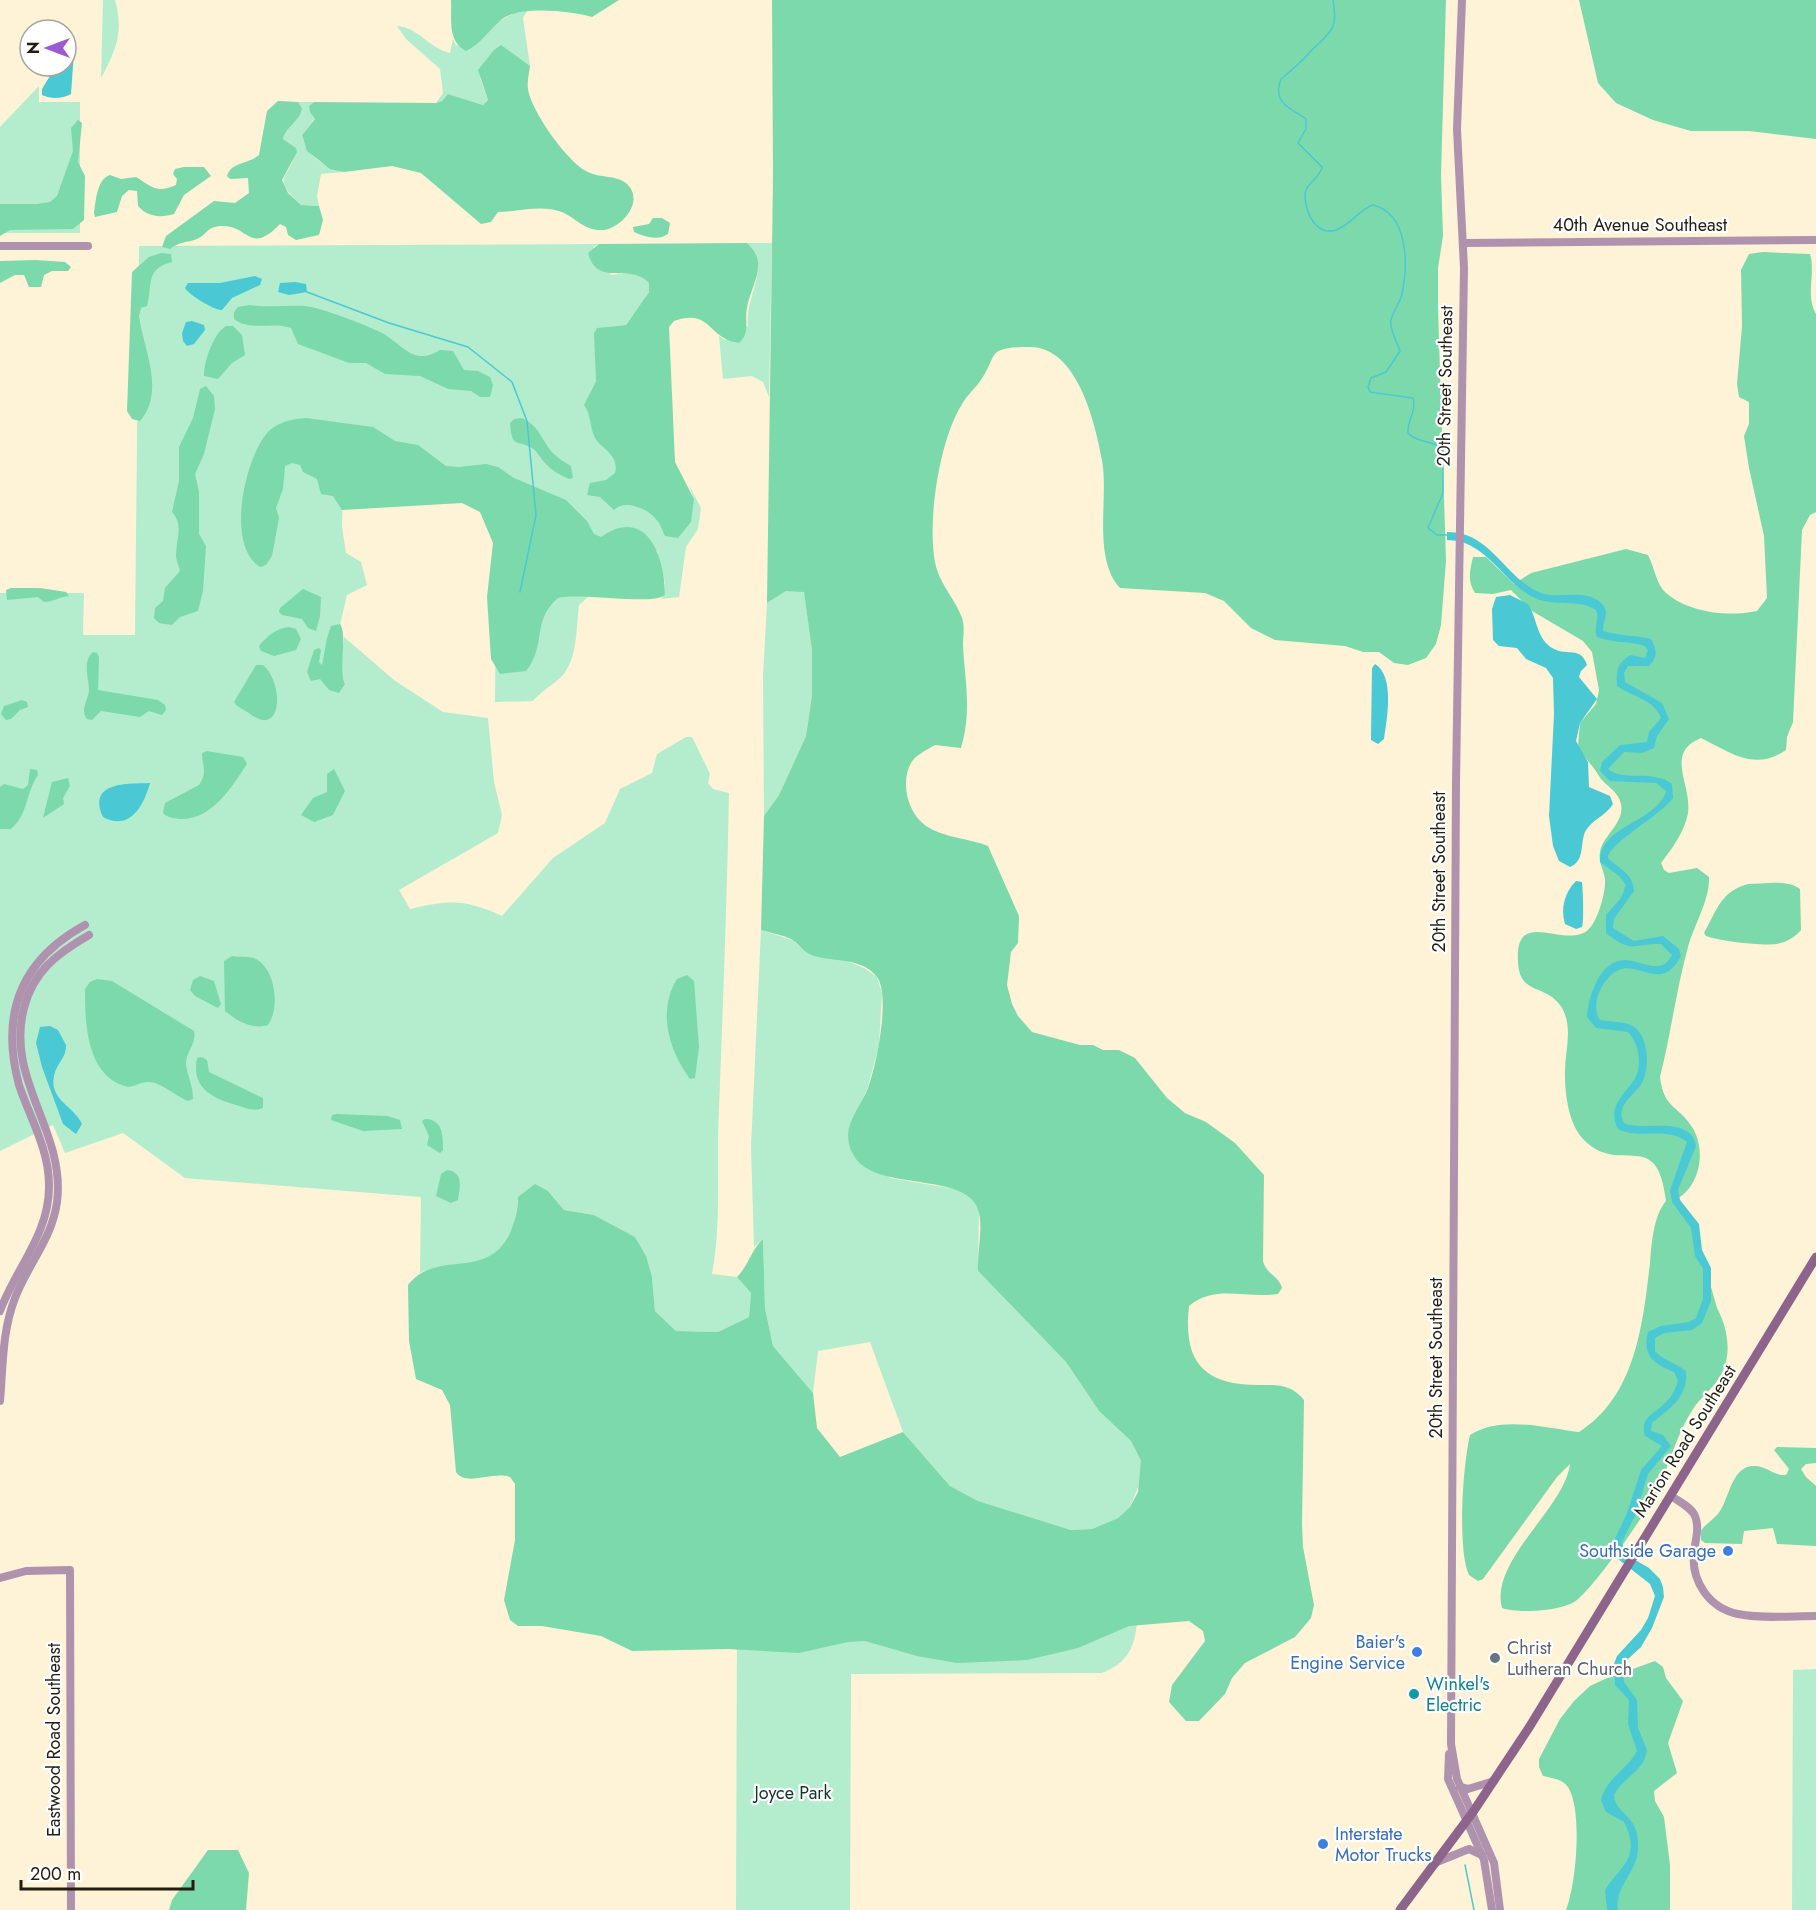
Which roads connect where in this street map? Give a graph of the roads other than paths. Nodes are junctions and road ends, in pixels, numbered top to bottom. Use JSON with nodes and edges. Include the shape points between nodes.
{"nodes":[{"id":1,"x":1462,"y":0,"type":"edge"},
{"id":2,"x":1816,"y":240,"type":"edge"},
{"id":3,"x":1464,"y":243,"type":"junction"},
{"id":4,"x":0,"y":246,"type":"edge"},
{"id":5,"x":88,"y":246,"type":"dead end"},
{"id":6,"x":85,"y":925,"type":"dead end"},
{"id":7,"x":89,"y":935,"type":"dead end"},
{"id":8,"x":1816,"y":1257,"type":"edge"},
{"id":9,"x":0,"y":1311,"type":"edge"},
{"id":10,"x":0,"y":1401,"type":"edge"},
{"id":11,"x":1671,"y":1496,"type":"junction"},
{"id":12,"x":0,"y":1578,"type":"edge"},
{"id":13,"x":1816,"y":1616,"type":"edge"},
{"id":14,"x":1451,"y":1744,"type":"junction"},
{"id":15,"x":1494,"y":1781,"type":"junction"},
{"id":16,"x":1460,"y":1787,"type":"junction"},
{"id":17,"x":1473,"y":1812,"type":"junction"},
{"id":18,"x":1466,"y":1821,"type":"junction"},
{"id":19,"x":1482,"y":1855,"type":"junction"},
{"id":20,"x":1437,"y":1862,"type":"junction"},
{"id":21,"x":71,"y":1910,"type":"edge"},
{"id":22,"x":1400,"y":1910,"type":"edge"},
{"id":23,"x":1492,"y":1910,"type":"edge"},
{"id":24,"x":1500,"y":1910,"type":"edge"}],
"edges":[{"from":1,"to":3,"type":"street","name":"20th Street Southeast","via":[[1457,129]]},
{"from":2,"to":3,"type":"street","name":"40th Avenue Southeast"},
{"from":3,"to":14,"type":"street","name":"20th Street Southeast"},
{"from":4,"to":5,"type":"street"},
{"from":6,"to":9,"type":"street","via":[[43,954],[26,976],[12,1011],[9,1038],[13,1067],[46,1154],[50,1185],[43,1224]]},
{"from":7,"to":10,"type":"street","via":[[60,952],[44,968],[29,993],[22,1017],[21,1060],[52,1147],[58,1191],[46,1240],[10,1312]]},
{"from":8,"to":11,"type":"main road","name":"Marion Road Southeast"},
{"from":11,"to":13,"type":"street","via":[[1695,1516],[1698,1528],[1694,1567],[1711,1601],[1728,1612],[1746,1616]]},
{"from":11,"to":15,"type":"main road","name":"Marion Road Southeast"},
{"from":12,"to":21,"type":"street","name":"Eastwood Road Southeast","via":[[26,1571],[70,1570]]},
{"from":14,"to":16,"type":"street","name":"20th Street Southeast"},
{"from":14,"to":18,"type":"street","name":"20th Street Southeast","via":[[1448,1779]]},
{"from":15,"to":16,"type":"street","via":[[1468,1789]]},
{"from":15,"to":17,"type":"main road","name":"Marion Road Southeast"},
{"from":16,"to":17,"type":"street","name":"20th Street Southeast"},
{"from":17,"to":18,"type":"main road","name":"Marion Road Southeast"},
{"from":17,"to":24,"type":"street","name":"20th Street Southeast","via":[[1494,1863]]},
{"from":18,"to":19,"type":"street","name":"20th Street Southeast"},
{"from":18,"to":20,"type":"main road","name":"Marion Road Southeast"},
{"from":19,"to":20,"type":"street","via":[[1469,1849]]},
{"from":19,"to":23,"type":"street","name":"20th Street Southeast"},
{"from":20,"to":22,"type":"main road","name":"Marion Road Southeast"}]}
